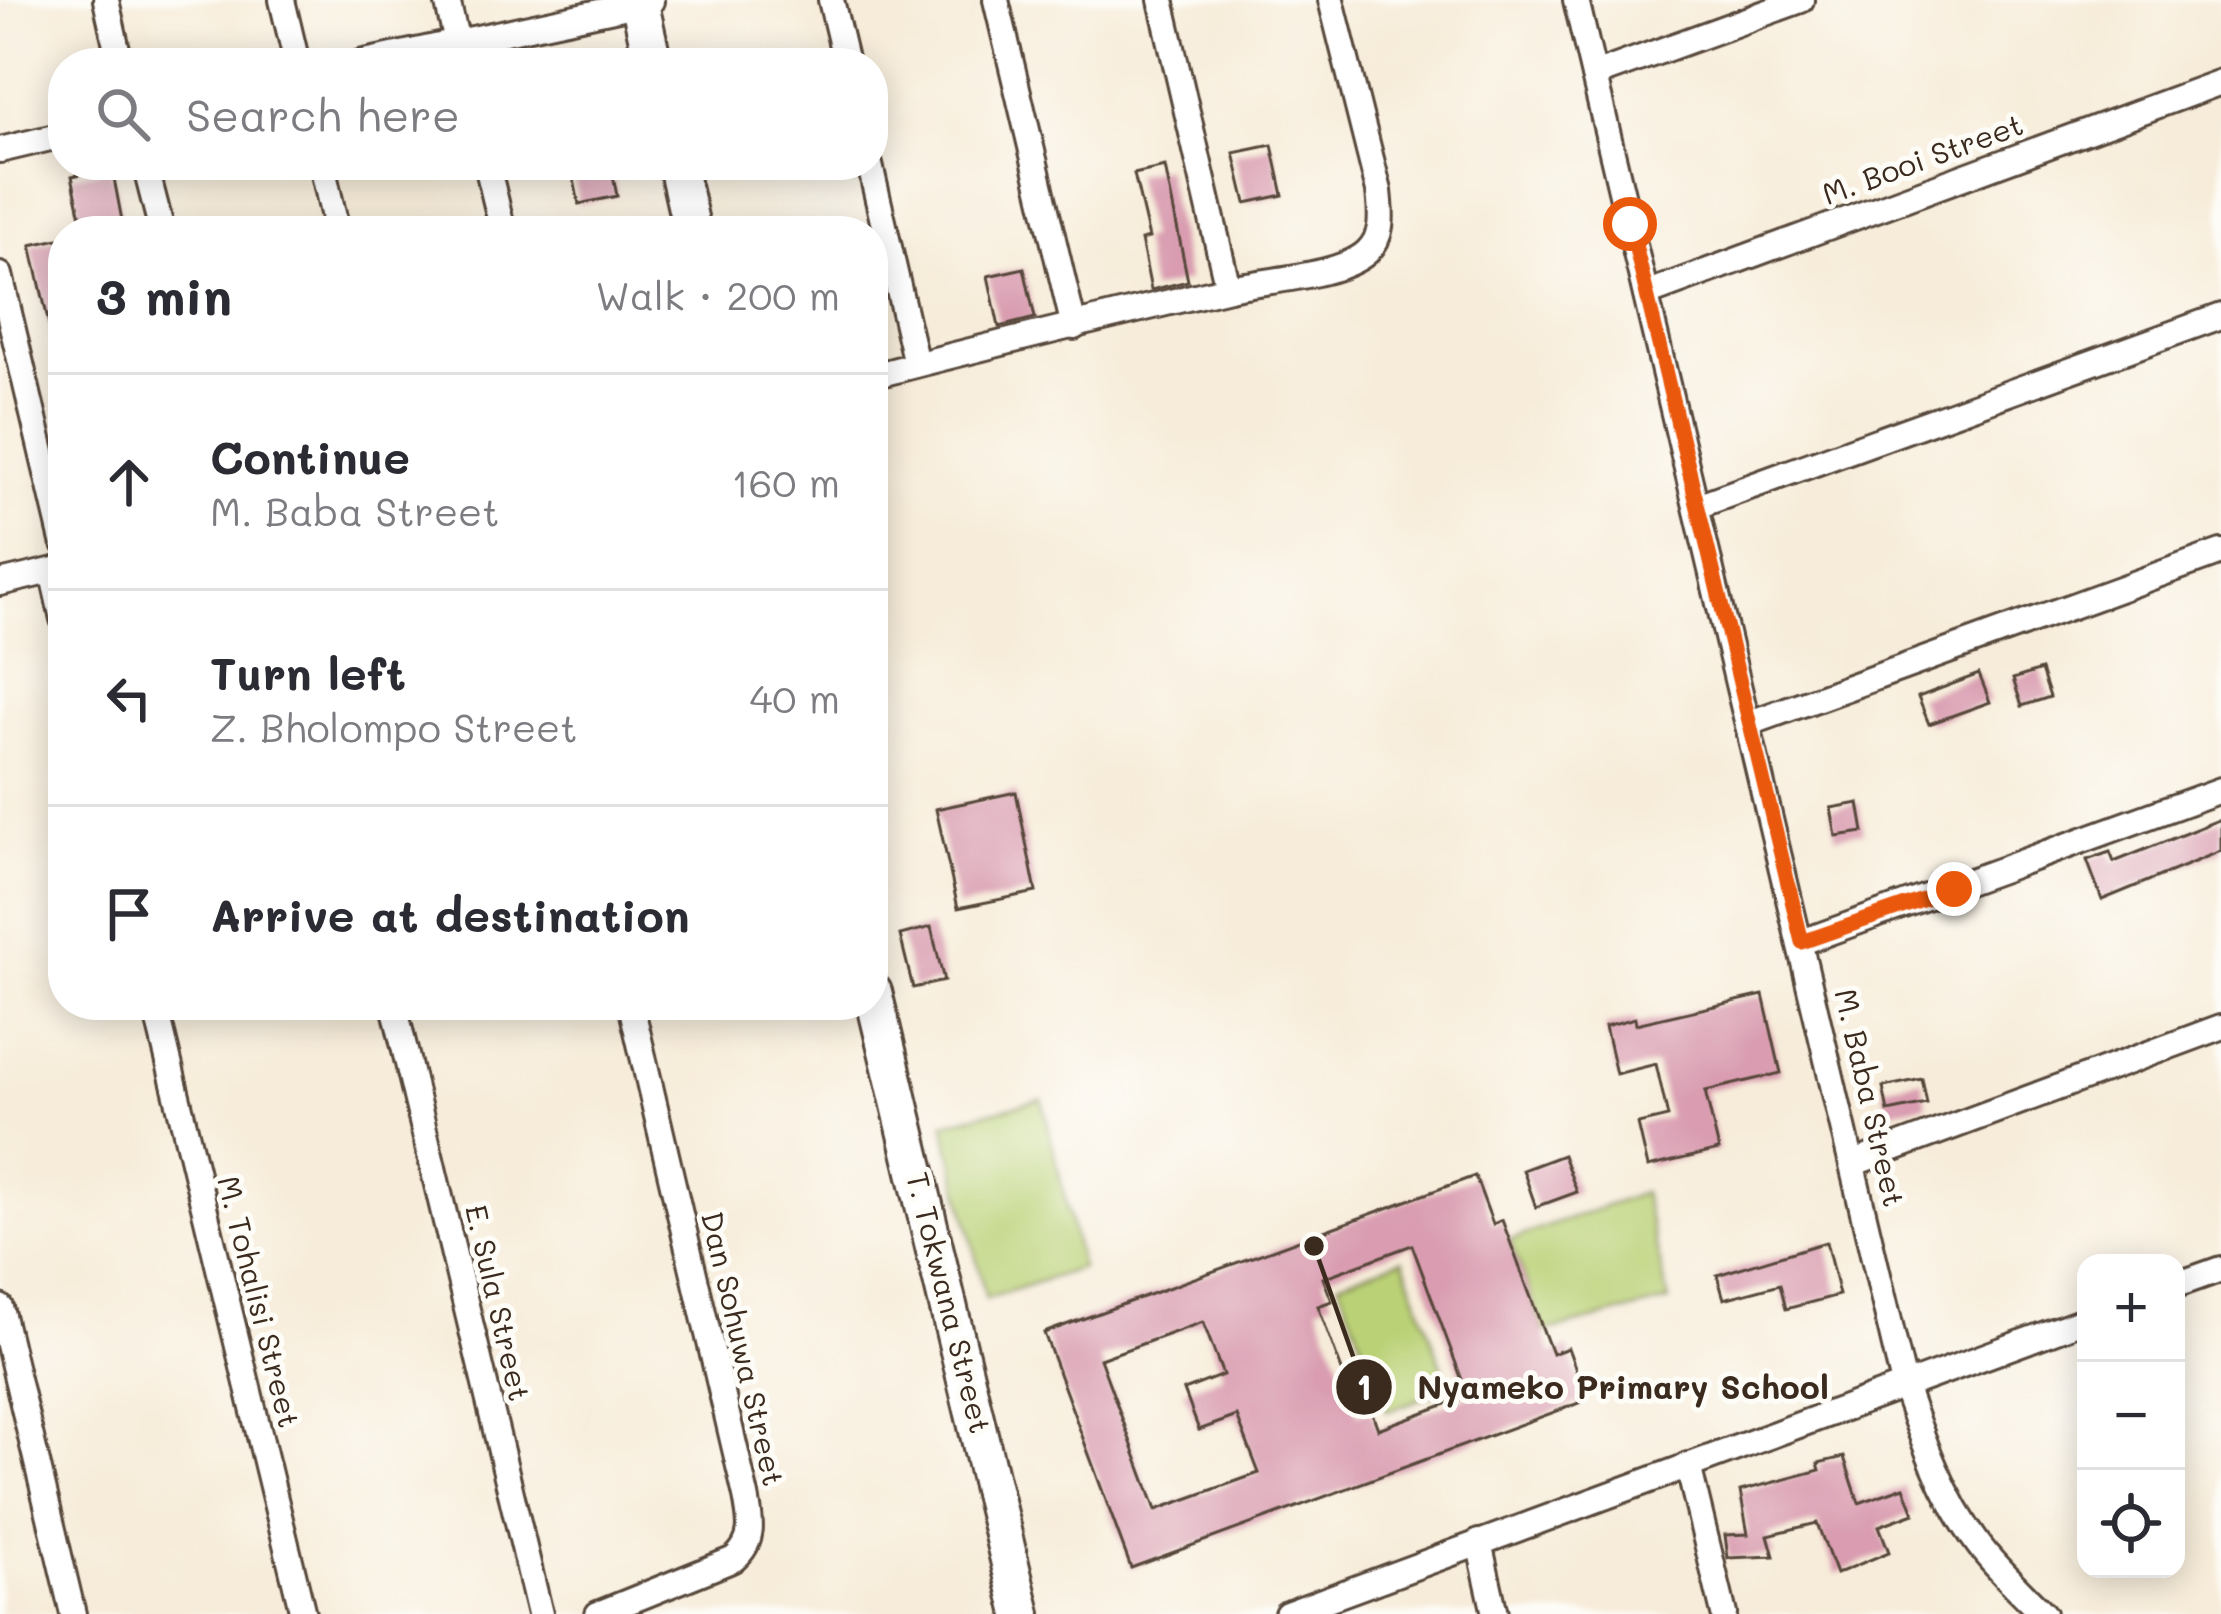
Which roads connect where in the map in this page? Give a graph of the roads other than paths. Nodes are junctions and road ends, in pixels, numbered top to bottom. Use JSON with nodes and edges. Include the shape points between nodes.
{"nodes":[{"id":1,"x":106,"y":0,"type":"edge"},
{"id":2,"x":282,"y":0,"type":"edge"},
{"id":3,"x":447,"y":0,"type":"edge"},
{"id":4,"x":831,"y":0,"type":"edge"},
{"id":5,"x":996,"y":0,"type":"edge"},
{"id":6,"x":1161,"y":0,"type":"edge"},
{"id":7,"x":1331,"y":0,"type":"edge"},
{"id":8,"x":1576,"y":0,"type":"edge"},
{"id":9,"x":1801,"y":0,"type":"edge"},
{"id":10,"x":644,"y":1,"type":"edge"},
{"id":11,"x":117,"y":48,"type":"edge"},
{"id":12,"x":293,"y":48,"type":"edge"},
{"id":13,"x":458,"y":48,"type":"edge"},
{"id":14,"x":470,"y":48,"type":"edge"},
{"id":15,"x":651,"y":48,"type":"edge"},
{"id":16,"x":842,"y":48,"type":"edge"},
{"id":17,"x":1594,"y":75,"type":"junction"},
{"id":18,"x":2221,"y":82,"type":"edge"},
{"id":19,"x":48,"y":139,"type":"edge"},
{"id":20,"x":0,"y":150,"type":"edge"},
{"id":21,"x":149,"y":180,"type":"edge"},
{"id":22,"x":326,"y":180,"type":"edge"},
{"id":23,"x":491,"y":180,"type":"edge"},
{"id":24,"x":680,"y":180,"type":"edge"},
{"id":25,"x":873,"y":180,"type":"edge"},
{"id":26,"x":157,"y":216,"type":"edge"},
{"id":27,"x":334,"y":216,"type":"edge"},
{"id":28,"x":499,"y":216,"type":"edge"},
{"id":29,"x":689,"y":216,"type":"edge"},
{"id":30,"x":882,"y":216,"type":"edge"},
{"id":31,"x":888,"y":243,"type":"edge"},
{"id":32,"x":0,"y":275,"type":"edge"},
{"id":33,"x":1228,"y":288,"type":"junction"},
{"id":34,"x":1646,"y":294,"type":"junction"},
{"id":35,"x":2221,"y":316,"type":"edge"},
{"id":36,"x":1074,"y":327,"type":"junction"},
{"id":37,"x":916,"y":364,"type":"junction"},
{"id":38,"x":888,"y":372,"type":"edge"},
{"id":39,"x":48,"y":478,"type":"edge"},
{"id":40,"x":1697,"y":506,"type":"junction"},
{"id":41,"x":2221,"y":552,"type":"edge"},
{"id":42,"x":48,"y":571,"type":"edge"},
{"id":43,"x":0,"y":583,"type":"edge"},
{"id":44,"x":1750,"y":723,"type":"junction"},
{"id":45,"x":2221,"y":790,"type":"edge"},
{"id":46,"x":1802,"y":942,"type":"junction"},
{"id":47,"x":159,"y":1020,"type":"edge"},
{"id":48,"x":398,"y":1020,"type":"edge"},
{"id":49,"x":635,"y":1020,"type":"edge"},
{"id":50,"x":880,"y":1020,"type":"edge"},
{"id":51,"x":2221,"y":1027,"type":"edge"},
{"id":52,"x":1854,"y":1163,"type":"junction"},
{"id":53,"x":2221,"y":1269,"type":"edge"},
{"id":54,"x":2185,"y":1282,"type":"edge"},
{"id":55,"x":0,"y":1307,"type":"edge"},
{"id":56,"x":2077,"y":1322,"type":"edge"},
{"id":57,"x":1905,"y":1388,"type":"junction"},
{"id":58,"x":1688,"y":1465,"type":"junction"},
{"id":59,"x":1478,"y":1542,"type":"junction"},
{"id":60,"x":73,"y":1614,"type":"edge"},
{"id":61,"x":303,"y":1614,"type":"edge"},
{"id":62,"x":540,"y":1614,"type":"edge"},
{"id":63,"x":598,"y":1614,"type":"edge"},
{"id":64,"x":1022,"y":1614,"type":"edge"},
{"id":65,"x":1287,"y":1614,"type":"edge"},
{"id":66,"x":1496,"y":1614,"type":"edge"},
{"id":67,"x":1724,"y":1614,"type":"edge"},
{"id":68,"x":2043,"y":1614,"type":"edge"}],
"edges":[{"from":1,"to":11,"type":"street"},
{"from":2,"to":12,"type":"street"},
{"from":3,"to":13,"type":"street"},
{"from":4,"to":16,"type":"street"},
{"from":5,"to":36,"type":"street"},
{"from":6,"to":33,"type":"street"},
{"from":7,"to":33,"type":"street","via":[[1379,191],[1378,237],[1348,264]]},
{"from":8,"to":17,"type":"street","name":"M. Baba Street"},
{"from":9,"to":17,"type":"street"},
{"from":10,"to":14,"type":"street"},
{"from":10,"to":15,"type":"street"},
{"from":17,"to":34,"type":"street","name":"M. Baba Street"},
{"from":18,"to":34,"type":"street","name":"M. Booi Street"},
{"from":19,"to":20,"type":"street"},
{"from":21,"to":26,"type":"street"},
{"from":22,"to":27,"type":"street"},
{"from":23,"to":28,"type":"street"},
{"from":24,"to":29,"type":"street"},
{"from":25,"to":30,"type":"street"},
{"from":31,"to":37,"type":"street"},
{"from":32,"to":39,"type":"street"},
{"from":33,"to":36,"type":"street"},
{"from":34,"to":40,"type":"street","name":"M. Baba Street"},
{"from":35,"to":40,"type":"street"},
{"from":36,"to":37,"type":"street"},
{"from":37,"to":38,"type":"street"},
{"from":40,"to":44,"type":"street","name":"M. Baba Street"},
{"from":41,"to":44,"type":"street"},
{"from":42,"to":43,"type":"street"},
{"from":44,"to":46,"type":"street","name":"M. Baba Street"},
{"from":45,"to":46,"type":"street"},
{"from":46,"to":52,"type":"street","name":"M. Baba Street"},
{"from":47,"to":61,"type":"street","name":"M. Tohalisi Street"},
{"from":48,"to":62,"type":"street","name":"E. Sula Street"},
{"from":49,"to":63,"type":"street","name":"Dan Sohuwa Street","via":[[750,1537],[734,1559]]},
{"from":50,"to":64,"type":"street","name":"T. Tokwana Street"},
{"from":51,"to":52,"type":"street"},
{"from":52,"to":57,"type":"street","name":"M. Baba Street"},
{"from":53,"to":54,"type":"street"},
{"from":55,"to":60,"type":"street"},
{"from":56,"to":57,"type":"street"},
{"from":57,"to":58,"type":"street"},
{"from":57,"to":68,"type":"street","name":"M. Baba Street","via":[[1954,1509]]},
{"from":58,"to":59,"type":"street"},
{"from":58,"to":67,"type":"street"},
{"from":59,"to":65,"type":"street"},
{"from":59,"to":66,"type":"street"}]}
